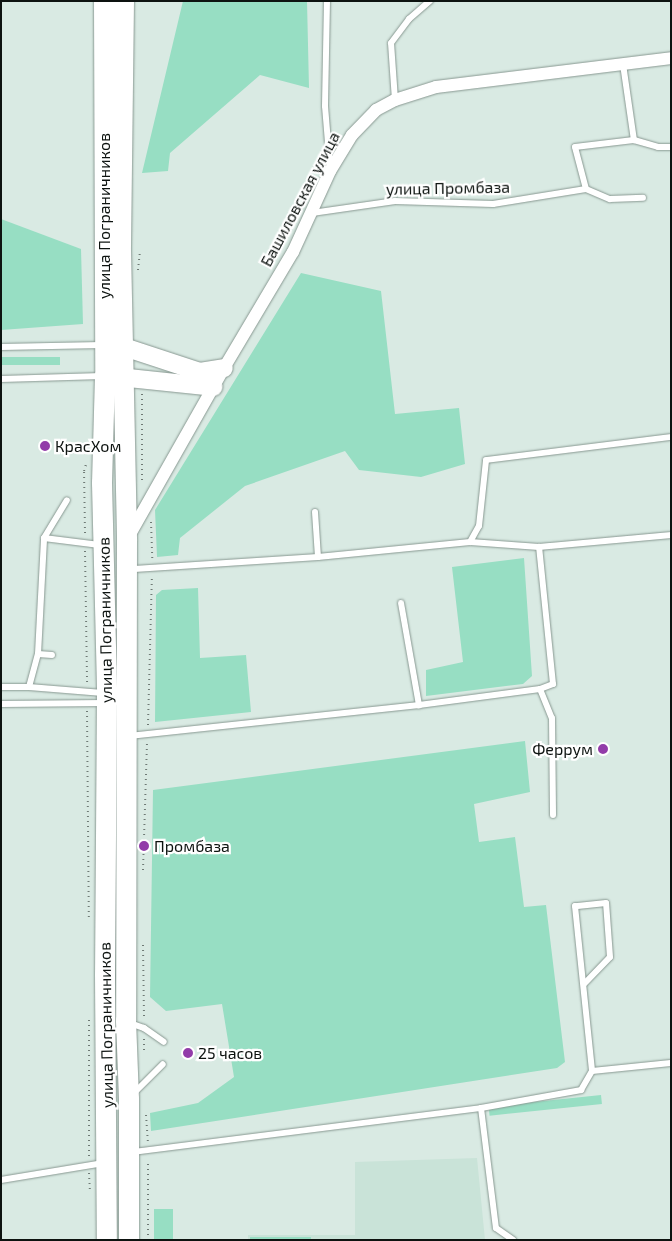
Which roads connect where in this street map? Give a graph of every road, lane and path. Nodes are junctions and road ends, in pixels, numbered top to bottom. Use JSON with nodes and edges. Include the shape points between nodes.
{"nodes":[{"id":1,"x":104,"y":1,"type":"edge"},
{"id":2,"x":124,"y":1,"type":"edge"},
{"id":3,"x":328,"y":1,"type":"edge"},
{"id":4,"x":430,"y":1,"type":"edge"},
{"id":5,"x":671,"y":58,"type":"edge"},
{"id":6,"x":623,"y":64,"type":"junction"},
{"id":7,"x":395,"y":100,"type":"junction"},
{"id":8,"x":634,"y":140,"type":"junction"},
{"id":9,"x":671,"y":147,"type":"edge"},
{"id":10,"x":330,"y":170,"type":"junction"},
{"id":11,"x":586,"y":189,"type":"junction"},
{"id":12,"x":643,"y":198,"type":"dead end"},
{"id":13,"x":312,"y":213,"type":"junction"},
{"id":14,"x":103,"y":345,"type":"junction"},
{"id":15,"x":1,"y":347,"type":"edge"},
{"id":16,"x":124,"y":347,"type":"junction"},
{"id":17,"x":224,"y":368,"type":"junction"},
{"id":18,"x":114,"y":376,"type":"junction"},
{"id":19,"x":1,"y":379,"type":"edge"},
{"id":20,"x":213,"y":387,"type":"junction"},
{"id":21,"x":671,"y":437,"type":"edge"},
{"id":22,"x":88,"y":458,"type":"dead end"},
{"id":23,"x":67,"y":500,"type":"dead end"},
{"id":24,"x":316,"y":512,"type":"dead end"},
{"id":25,"x":151,"y":516,"type":"dead end"},
{"id":26,"x":671,"y":535,"type":"edge"},
{"id":27,"x":44,"y":538,"type":"junction"},
{"id":28,"x":127,"y":541,"type":"junction"},
{"id":29,"x":470,"y":542,"type":"junction"},
{"id":30,"x":94,"y":544,"type":"junction"},
{"id":31,"x":539,"y":547,"type":"junction"},
{"id":32,"x":318,"y":556,"type":"junction"},
{"id":33,"x":127,"y":569,"type":"junction"},
{"id":34,"x":152,"y":570,"type":"junction"},
{"id":35,"x":401,"y":603,"type":"dead end"},
{"id":36,"x":38,"y":654,"type":"junction"},
{"id":37,"x":52,"y":655,"type":"dead end"},
{"id":38,"x":1,"y":687,"type":"edge"},
{"id":39,"x":29,"y":687,"type":"junction"},
{"id":40,"x":540,"y":689,"type":"junction"},
{"id":41,"x":87,"y":692,"type":"junction"},
{"id":42,"x":107,"y":698,"type":"junction"},
{"id":43,"x":1,"y":704,"type":"edge"},
{"id":44,"x":87,"y":704,"type":"junction"},
{"id":45,"x":419,"y":705,"type":"junction"},
{"id":46,"x":148,"y":733,"type":"junction"},
{"id":47,"x":128,"y":736,"type":"junction"},
{"id":48,"x":553,"y":815,"type":"dead end"},
{"id":49,"x":135,"y":874,"type":"junction"},
{"id":50,"x":106,"y":882,"type":"junction"},
{"id":51,"x":89,"y":923,"type":"dead end"},
{"id":52,"x":135,"y":945,"type":"junction"},
{"id":53,"x":106,"y":950,"type":"junction"},
{"id":54,"x":584,"y":984,"type":"junction"},
{"id":55,"x":89,"y":1010,"type":"dead end"},
{"id":56,"x":135,"y":1025,"type":"junction"},
{"id":57,"x":164,"y":1042,"type":"dead end"},
{"id":58,"x":144,"y":1056,"type":"dead end"},
{"id":59,"x":671,"y":1063,"type":"edge"},
{"id":60,"x":163,"y":1064,"type":"dead end"},
{"id":61,"x":592,"y":1071,"type":"junction"},
{"id":62,"x":129,"y":1099,"type":"junction"},
{"id":63,"x":481,"y":1108,"type":"junction"},
{"id":64,"x":146,"y":1112,"type":"dead end"},
{"id":65,"x":148,"y":1149,"type":"junction"},
{"id":66,"x":129,"y":1153,"type":"junction"},
{"id":67,"x":108,"y":1162,"type":"junction"},
{"id":68,"x":88,"y":1166,"type":"junction"},
{"id":69,"x":1,"y":1180,"type":"edge"},
{"id":70,"x":90,"y":1194,"type":"dead end"},
{"id":71,"x":107,"y":1240,"type":"edge"},
{"id":72,"x":129,"y":1240,"type":"edge"},
{"id":73,"x":148,"y":1240,"type":"edge"},
{"id":74,"x":513,"y":1240,"type":"edge"}],
"edges":[{"from":1,"to":14,"type":"main road","name":"улица Пограничников"},
{"from":2,"to":16,"type":"main road","name":"улица Пограничников","via":[[121,251]]},
{"from":3,"to":10,"type":"lane","via":[[325,106]]},
{"from":4,"to":7,"type":"lane","via":[[409,19],[391,44]]},
{"from":5,"to":6,"type":"street","name":"Башиловская улица"},
{"from":6,"to":7,"type":"street","name":"Башиловская улица","via":[[436,87]]},
{"from":6,"to":8,"type":"lane"},
{"from":7,"to":10,"type":"street","name":"Башиловская улица","via":[[376,110],[352,135]]},
{"from":8,"to":9,"type":"lane"},
{"from":8,"to":11,"type":"lane","via":[[575,147]]},
{"from":10,"to":13,"type":"street","name":"Башиловская улица"},
{"from":11,"to":12,"type":"lane","via":[[610,199]]},
{"from":11,"to":13,"type":"lane","name":"улица Промбаза","via":[[493,204],[395,201]]},
{"from":13,"to":17,"type":"street","name":"Башиловская улица","via":[[293,252]]},
{"from":14,"to":15,"type":"lane"},
{"from":14,"to":16,"type":"main road"},
{"from":14,"to":18,"type":"main road","name":"улица Пограничников"},
{"from":16,"to":17,"type":"main road","via":[[200,372]]},
{"from":16,"to":18,"type":"main road","name":"улица Пограничников"},
{"from":17,"to":20,"type":"street","name":"Башиловская улица"},
{"from":18,"to":19,"type":"lane"},
{"from":18,"to":20,"type":"main road"},
{"from":18,"to":28,"type":"main road","name":"улица Пограничников"},
{"from":18,"to":30,"type":"main road","name":"улица Пограничников"},
{"from":20,"to":28,"type":"street","name":"Башиловская улица"},
{"from":21,"to":29,"type":"lane","via":[[486,460],[479,526]]},
{"from":22,"to":30,"type":"path","via":[[84,471]]},
{"from":23,"to":27,"type":"lane"},
{"from":24,"to":32,"type":"lane"},
{"from":25,"to":34,"type":"path"},
{"from":26,"to":31,"type":"lane"},
{"from":27,"to":30,"type":"lane"},
{"from":27,"to":36,"type":"lane"},
{"from":28,"to":33,"type":"main road","name":"улица Пограничников"},
{"from":29,"to":31,"type":"lane"},
{"from":29,"to":32,"type":"lane"},
{"from":30,"to":41,"type":"path"},
{"from":30,"to":42,"type":"main road","name":"улица Пограничников"},
{"from":31,"to":40,"type":"lane","via":[[553,684]]},
{"from":32,"to":34,"type":"lane"},
{"from":33,"to":34,"type":"lane"},
{"from":33,"to":47,"type":"main road","name":"улица Пограничников"},
{"from":34,"to":46,"type":"path"},
{"from":35,"to":45,"type":"lane"},
{"from":36,"to":37,"type":"lane"},
{"from":36,"to":39,"type":"lane"},
{"from":38,"to":39,"type":"lane"},
{"from":39,"to":41,"type":"lane"},
{"from":40,"to":45,"type":"lane"},
{"from":40,"to":48,"type":"lane","via":[[552,718]]},
{"from":41,"to":42,"type":"lane"},
{"from":42,"to":44,"type":"lane"},
{"from":42,"to":50,"type":"main road","name":"улица Пограничников"},
{"from":43,"to":44,"type":"lane"},
{"from":44,"to":51,"type":"path"},
{"from":45,"to":46,"type":"lane"},
{"from":46,"to":47,"type":"lane"},
{"from":46,"to":49,"type":"path"},
{"from":47,"to":49,"type":"main road","name":"улица Пограничников"},
{"from":49,"to":50,"type":"main road","via":[[116,894],[110,892]]},
{"from":49,"to":52,"type":"main road","name":"улица Пограничников"},
{"from":50,"to":53,"type":"main road","name":"улица Пограничников"},
{"from":52,"to":53,"type":"main road","via":[[117,938]]},
{"from":52,"to":56,"type":"main road","name":"улица Пограничников"},
{"from":52,"to":56,"type":"path"},
{"from":53,"to":67,"type":"main road","name":"улица Пограничников"},
{"from":54,"to":54,"type":"lane","via":[[575,906],[606,903],[610,957]]},
{"from":54,"to":61,"type":"lane"},
{"from":55,"to":68,"type":"path"},
{"from":56,"to":57,"type":"lane"},
{"from":56,"to":58,"type":"path"},
{"from":56,"to":62,"type":"main road","name":"улица Пограничников"},
{"from":59,"to":61,"type":"lane"},
{"from":60,"to":62,"type":"lane"},
{"from":61,"to":63,"type":"lane","via":[[581,1090]]},
{"from":62,"to":66,"type":"main road","name":"улица Пограничников"},
{"from":63,"to":65,"type":"lane"},
{"from":63,"to":74,"type":"lane","via":[[496,1228]]},
{"from":64,"to":65,"type":"path"},
{"from":65,"to":66,"type":"lane"},
{"from":65,"to":73,"type":"path"},
{"from":66,"to":72,"type":"main road","name":"улица Пограничников"},
{"from":67,"to":68,"type":"lane"},
{"from":67,"to":71,"type":"main road","name":"улица Пограничников"},
{"from":68,"to":69,"type":"lane"},
{"from":68,"to":70,"type":"path"}]}
